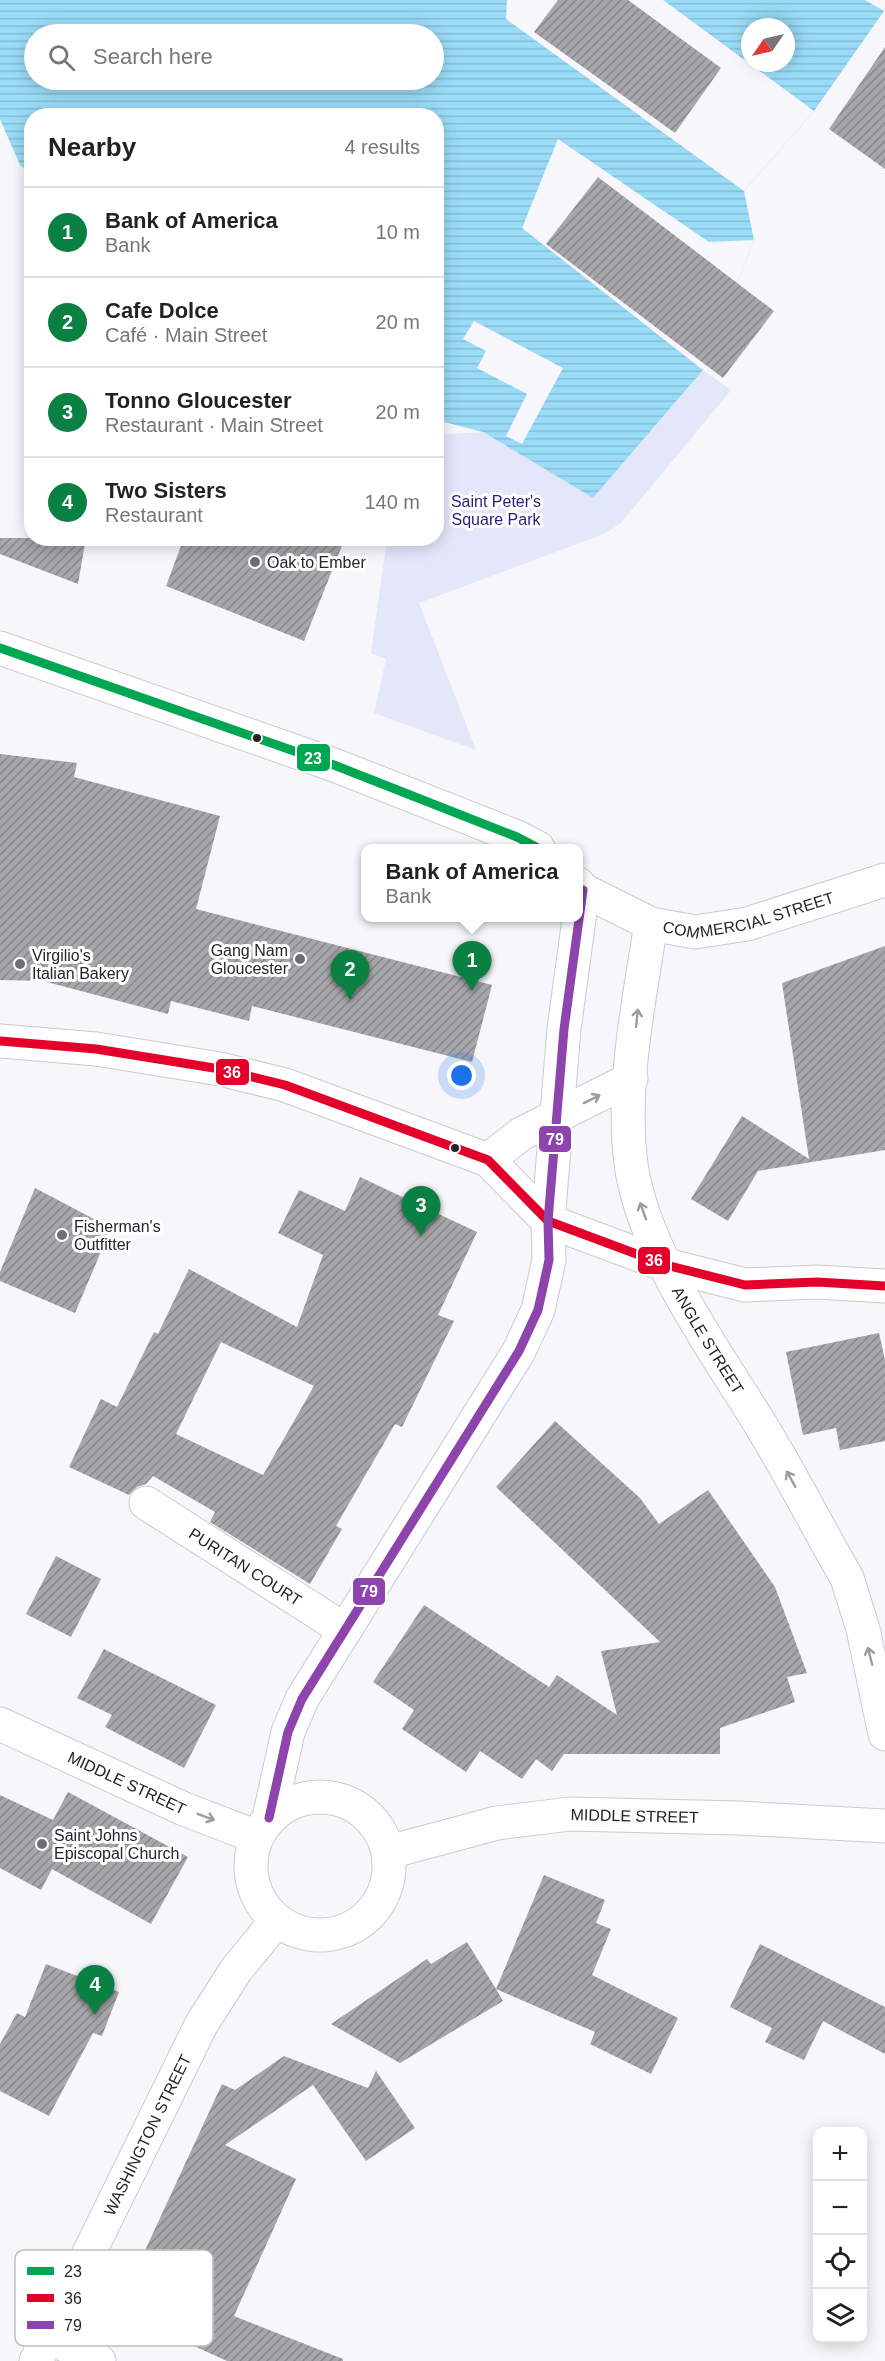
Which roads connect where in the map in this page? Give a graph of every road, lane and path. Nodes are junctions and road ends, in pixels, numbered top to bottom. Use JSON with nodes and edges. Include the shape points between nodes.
{"nodes":[{"id":1,"x":0,"y":648,"type":"edge"},
{"id":2,"x":530,"y":844,"type":"edge"},
{"id":3,"x":885,"y":880,"type":"edge"},
{"id":4,"x":583,"y":888,"type":"edge"},
{"id":5,"x":577,"y":922,"type":"edge"},
{"id":6,"x":651,"y":924,"type":"junction"},
{"id":7,"x":0,"y":1041,"type":"edge"},
{"id":8,"x":631,"y":1079,"type":"junction"},
{"id":9,"x":557,"y":1118,"type":"junction"},
{"id":10,"x":488,"y":1160,"type":"junction"},
{"id":11,"x":548,"y":1221,"type":"junction"},
{"id":12,"x":666,"y":1264,"type":"junction"},
{"id":13,"x":885,"y":1286,"type":"edge"},
{"id":14,"x":146,"y":1503,"type":"dead end"},
{"id":15,"x":345,"y":1630,"type":"junction"},
{"id":16,"x":0,"y":1724,"type":"edge"},
{"id":17,"x":885,"y":1734,"type":"edge"},
{"id":18,"x":885,"y":1826,"type":"edge"},
{"id":19,"x":263,"y":1827,"type":"junction"},
{"id":20,"x":389,"y":1852,"type":"junction"},
{"id":21,"x":277,"y":1920,"type":"junction"},
{"id":22,"x":91,"y":2250,"type":"edge"},
{"id":23,"x":42,"y":2349,"type":"edge"},
{"id":24,"x":99,"y":2361,"type":"edge"}],
"edges":[{"from":1,"to":2,"type":"main road","via":[[334,765]]},
{"from":3,"to":6,"type":"main road","name":"COMMERCIAL STREET","via":[[747,924],[695,932]]},
{"from":4,"to":6,"type":"main road","name":"COMMERCIAL STREET"},
{"from":5,"to":9,"type":"main road"},
{"from":8,"to":6,"type":"main road","name":"ANGLE STREET","one_way":true},
{"from":7,"to":10,"type":"main road","via":[[96,1049],[220,1069],[285,1085]]},
{"from":9,"to":8,"type":"main road","one_way":true},
{"from":12,"to":8,"type":"main road","name":"ANGLE STREET","one_way":true,"via":[[641,1208],[631,1163]]},
{"from":9,"to":10,"type":"main road","via":[[521,1134]]},
{"from":9,"to":11,"type":"main road"},
{"from":10,"to":11,"type":"main road"},
{"from":11,"to":12,"type":"main road"},
{"from":11,"to":15,"type":"main road","via":[[549,1260],[538,1310],[519,1351]]},
{"from":12,"to":13,"type":"main road","via":[[746,1285],[817,1282]]},
{"from":17,"to":12,"type":"main road","name":"ANGLE STREET","one_way":true,"via":[[863,1629],[846,1578]]},
{"from":14,"to":15,"type":"main road","name":"PURITAN COURT"},
{"from":15,"to":19,"type":"main road","via":[[298,1707]]},
{"from":16,"to":19,"type":"main road","name":"MIDDLE STREET","one_way":true,"via":[[184,1809]]},
{"from":18,"to":20,"type":"main road","name":"MIDDLE STREET","via":[[570,1814],[497,1823]]},
{"from":19,"to":20,"type":"main road","via":[[287,1805],[307,1797],[328,1796],[368,1815]]},
{"from":19,"to":21,"type":"main road","via":[[251,1859],[253,1882],[262,1903]]},
{"from":20,"to":21,"type":"main road","via":[[384,1894],[373,1912],[357,1925],[337,1933],[316,1935]]},
{"from":21,"to":22,"type":"main road","name":"WASHINGTON STREET","via":[[236,1970],[201,2025]]},
{"from":23,"to":24,"type":"main road"}]}
